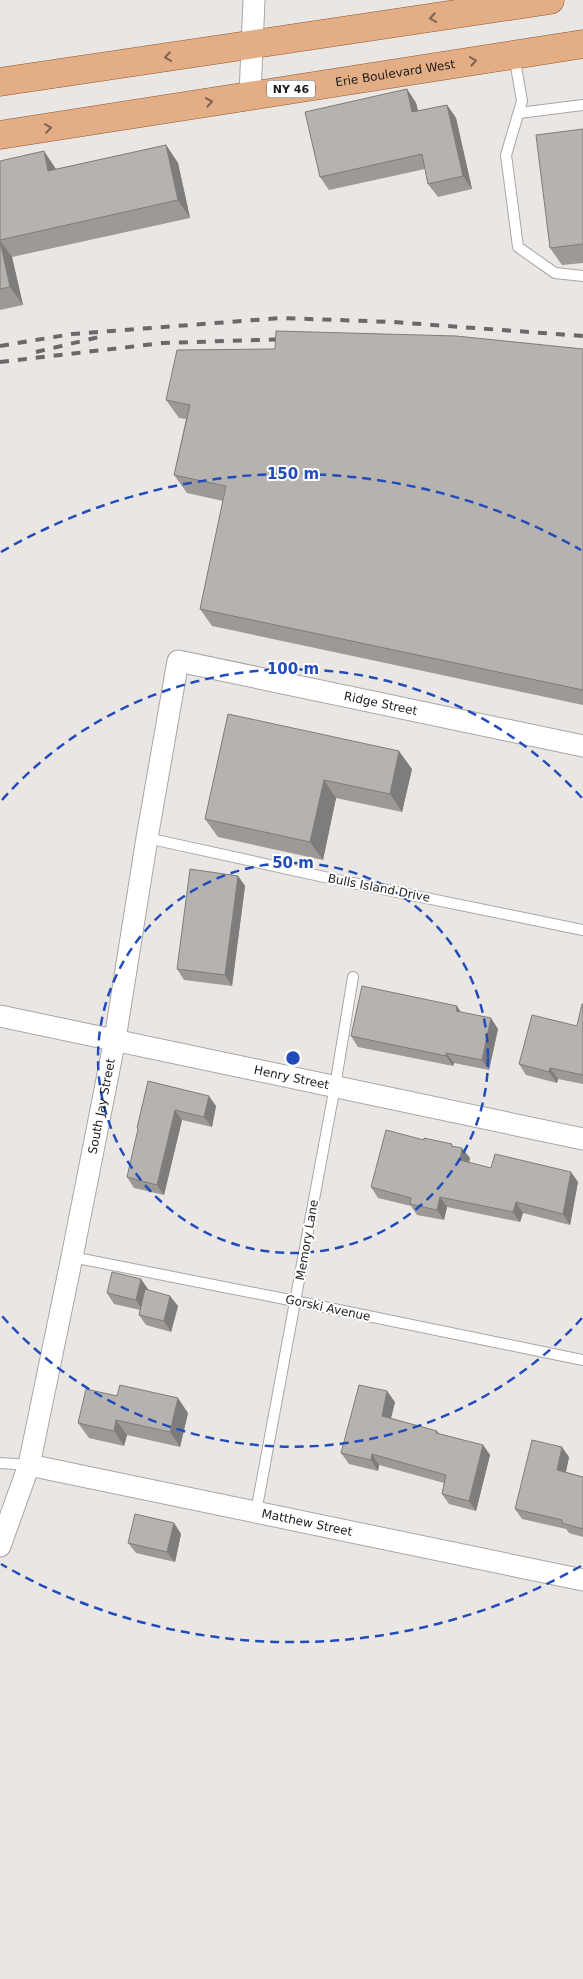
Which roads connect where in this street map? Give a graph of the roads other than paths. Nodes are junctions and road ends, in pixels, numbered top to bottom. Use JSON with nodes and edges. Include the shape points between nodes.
{"nodes":[{"id":1,"x":254,"y":0,"type":"edge"},
{"id":2,"x":550,"y":0,"type":"edge"},
{"id":3,"x":583,"y":44,"type":"edge"},
{"id":4,"x":252,"y":45,"type":"junction"},
{"id":5,"x":514,"y":54,"type":"junction"},
{"id":6,"x":0,"y":82,"type":"edge"},
{"id":7,"x":250,"y":95,"type":"junction"},
{"id":8,"x":583,"y":105,"type":"edge"},
{"id":9,"x":519,"y":113,"type":"junction"},
{"id":10,"x":0,"y":135,"type":"edge"},
{"id":11,"x":583,"y":276,"type":"edge"},
{"id":12,"x":178,"y":661,"type":"joint"},
{"id":13,"x":583,"y":746,"type":"edge"},
{"id":14,"x":147,"y":838,"type":"junction"},
{"id":15,"x":583,"y":930,"type":"edge"},
{"id":16,"x":353,"y":977,"type":"dead end"},
{"id":17,"x":0,"y":1016,"type":"edge"},
{"id":18,"x":115,"y":1039,"type":"junction"},
{"id":19,"x":335,"y":1086,"type":"junction"},
{"id":20,"x":583,"y":1139,"type":"edge"},
{"id":21,"x":72,"y":1257,"type":"junction"},
{"id":22,"x":296,"y":1301,"type":"junction"},
{"id":23,"x":583,"y":1360,"type":"edge"},
{"id":24,"x":0,"y":1463,"type":"edge"},
{"id":25,"x":29,"y":1465,"type":"junction"},
{"id":26,"x":256,"y":1512,"type":"junction"},
{"id":27,"x":0,"y":1546,"type":"edge"},
{"id":28,"x":583,"y":1580,"type":"edge"}],
"edges":[{"from":1,"to":4,"type":"street"},
{"from":2,"to":4,"type":"main road","one_way":true},
{"from":3,"to":5,"type":"main road","name":"Erie Boulevard West","number":"NY 46"},
{"from":4,"to":6,"type":"main road","one_way":true},
{"from":4,"to":7,"type":"street"},
{"from":7,"to":5,"type":"main road","name":"Erie Boulevard West","number":"NY 46","one_way":true},
{"from":5,"to":9,"type":"lane","via":[[522,101]]},
{"from":10,"to":7,"type":"main road","name":"Erie Boulevard West","number":"NY 46","one_way":true},
{"from":8,"to":9,"type":"lane"},
{"from":9,"to":11,"type":"lane","via":[[506,155],[518,247],[555,273]]},
{"from":12,"to":13,"type":"street","name":"Ridge Street"},
{"from":12,"to":14,"type":"street","name":"South Jay Street"},
{"from":14,"to":15,"type":"lane","name":"Bulls Island Drive"},
{"from":14,"to":18,"type":"street","name":"South Jay Street"},
{"from":16,"to":19,"type":"lane","name":"Memory Lane"},
{"from":17,"to":18,"type":"street","name":"Henry Street"},
{"from":18,"to":19,"type":"street","name":"Henry Street"},
{"from":18,"to":21,"type":"street","name":"South Jay Street"},
{"from":19,"to":20,"type":"street","name":"Henry Street"},
{"from":19,"to":22,"type":"lane","name":"Memory Lane"},
{"from":21,"to":22,"type":"lane","name":"Gorski Avenue"},
{"from":21,"to":25,"type":"street","name":"South Jay Street"},
{"from":22,"to":23,"type":"lane","name":"Gorski Avenue"},
{"from":22,"to":26,"type":"lane","name":"Memory Lane"},
{"from":24,"to":25,"type":"lane"},
{"from":25,"to":26,"type":"street","name":"Matthew Street"},
{"from":25,"to":27,"type":"street","name":"South Jay Street"},
{"from":26,"to":28,"type":"street","name":"Matthew Street"}]}
